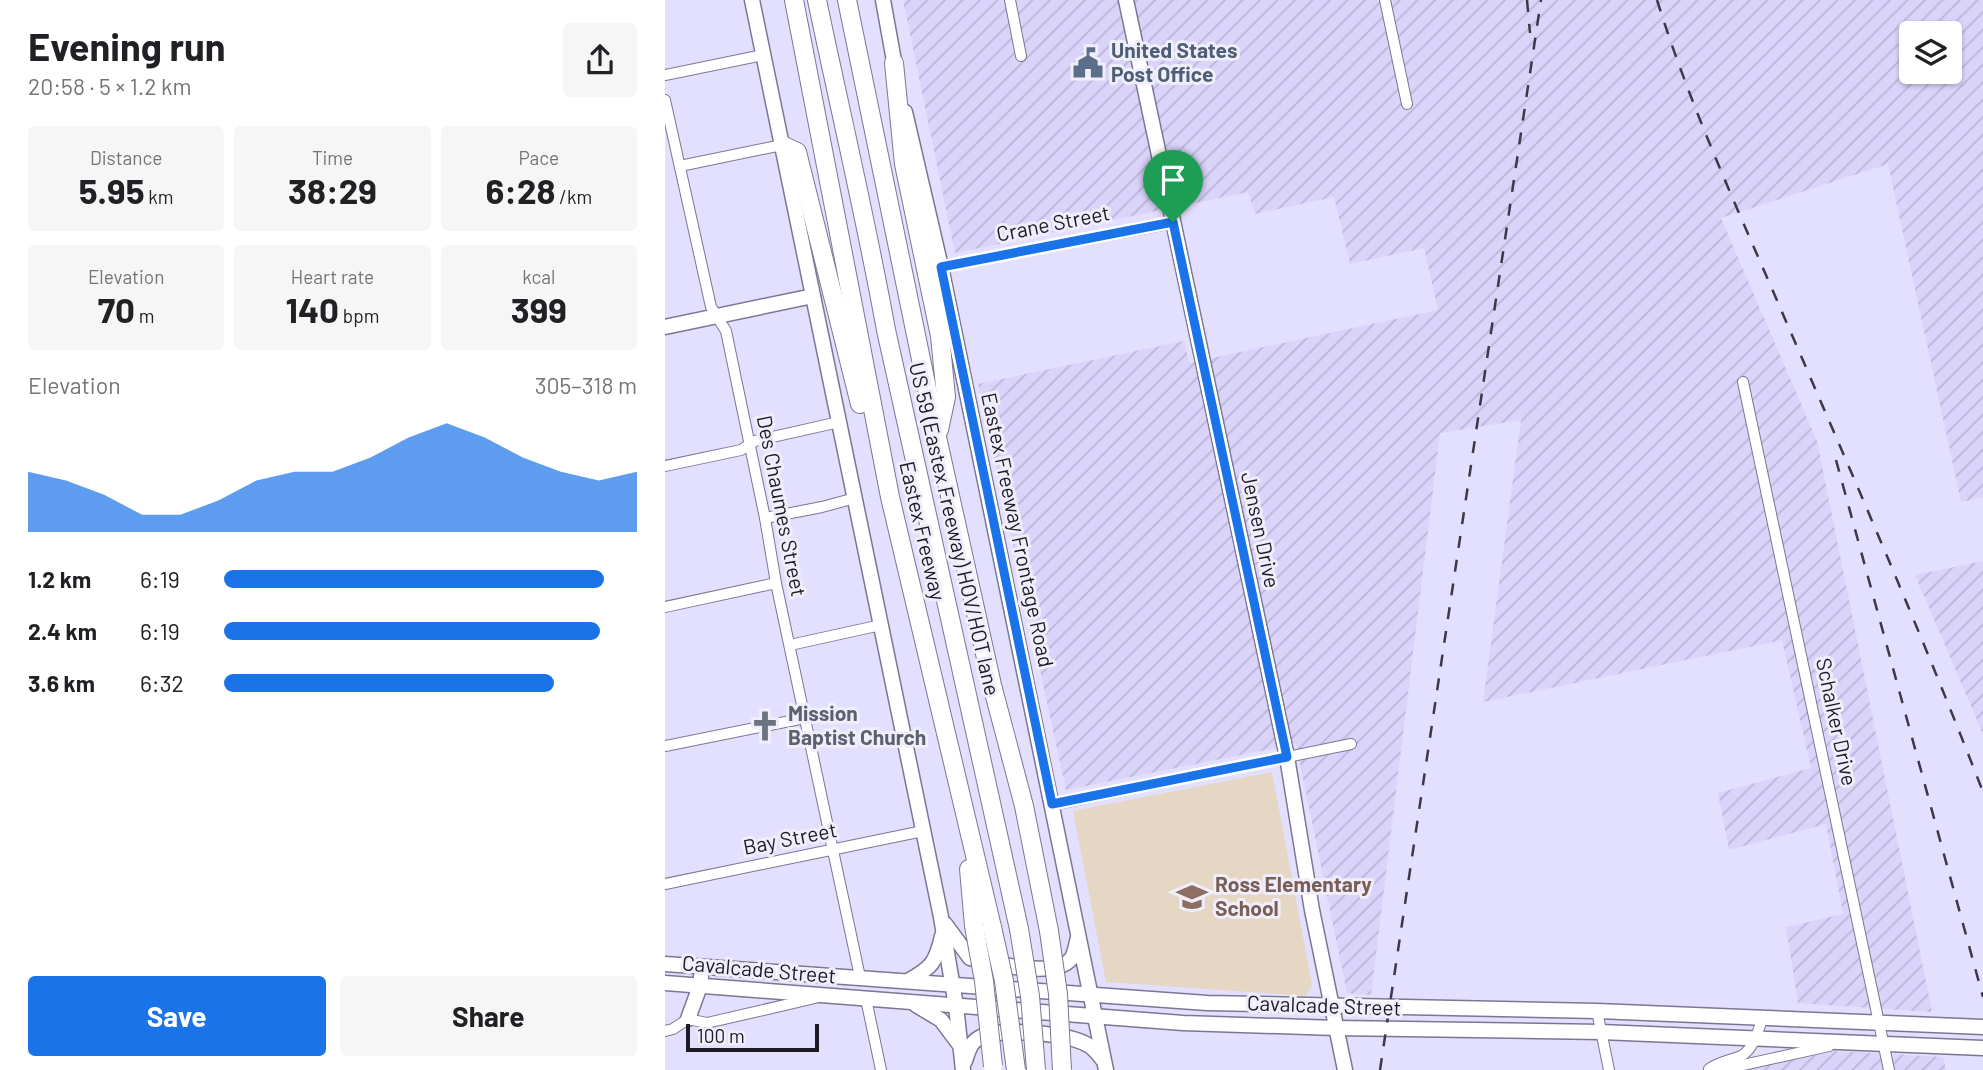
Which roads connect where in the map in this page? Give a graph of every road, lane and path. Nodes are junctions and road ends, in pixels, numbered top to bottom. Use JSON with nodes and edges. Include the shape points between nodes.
{"nodes":[{"id":1,"x":752,"y":0,"type":"edge"},
{"id":2,"x":793,"y":0,"type":"edge"},
{"id":3,"x":817,"y":0,"type":"edge"},
{"id":4,"x":825,"y":0,"type":"edge"},
{"id":5,"x":847,"y":0,"type":"edge"},
{"id":6,"x":883,"y":0,"type":"edge"},
{"id":7,"x":1010,"y":0,"type":"edge"},
{"id":8,"x":1126,"y":0,"type":"edge"},
{"id":9,"x":1385,"y":0,"type":"edge"},
{"id":10,"x":764,"y":55,"type":"junction"},
{"id":11,"x":1021,"y":56,"type":"dead end"},
{"id":12,"x":894,"y":64,"type":"junction"},
{"id":13,"x":665,"y":75,"type":"edge"},
{"id":14,"x":665,"y":100,"type":"edge"},
{"id":15,"x":1407,"y":104,"type":"dead end"},
{"id":16,"x":669,"y":141,"type":"edge"},
{"id":17,"x":782,"y":145,"type":"junction"},
{"id":18,"x":680,"y":166,"type":"junction"},
{"id":19,"x":1173,"y":222,"type":"junction"},
{"id":20,"x":869,"y":238,"type":"junction"},
{"id":21,"x":941,"y":267,"type":"junction"},
{"id":22,"x":813,"y":296,"type":"junction"},
{"id":23,"x":716,"y":317,"type":"junction"},
{"id":24,"x":665,"y":327,"type":"edge"},
{"id":25,"x":1743,"y":382,"type":"dead end"},
{"id":26,"x":839,"y":422,"type":"junction"},
{"id":27,"x":937,"y":437,"type":"junction"},
{"id":28,"x":750,"y":445,"type":"junction"},
{"id":29,"x":879,"y":445,"type":"junction"},
{"id":30,"x":665,"y":466,"type":"edge"},
{"id":31,"x":855,"y":498,"type":"junction"},
{"id":32,"x":765,"y":518,"type":"junction"},
{"id":33,"x":776,"y":583,"type":"junction"},
{"id":34,"x":665,"y":607,"type":"edge"},
{"id":35,"x":881,"y":625,"type":"junction"},
{"id":36,"x":790,"y":645,"type":"junction"},
{"id":37,"x":804,"y":718,"type":"junction"},
{"id":38,"x":1351,"y":744,"type":"dead end"},
{"id":39,"x":665,"y":746,"type":"edge"},
{"id":40,"x":1287,"y":757,"type":"junction"},
{"id":41,"x":1052,"y":804,"type":"junction"},
{"id":42,"x":965,"y":813,"type":"junction"},
{"id":43,"x":923,"y":831,"type":"junction"},
{"id":44,"x":834,"y":850,"type":"junction"},
{"id":45,"x":665,"y":884,"type":"edge"},
{"id":46,"x":942,"y":924,"type":"junction"},
{"id":47,"x":1079,"y":937,"type":"junction"},
{"id":48,"x":665,"y":964,"type":"edge"},
{"id":49,"x":702,"y":967,"type":"junction"},
{"id":50,"x":860,"y":977,"type":"junction"},
{"id":51,"x":908,"y":981,"type":"junction"},
{"id":52,"x":665,"y":983,"type":"edge"},
{"id":53,"x":953,"y":984,"type":"junction"},
{"id":54,"x":700,"y":986,"type":"junction"},
{"id":55,"x":1091,"y":995,"type":"junction"},
{"id":56,"x":822,"y":996,"type":"junction"},
{"id":57,"x":866,"y":999,"type":"junction"},
{"id":58,"x":912,"y":1003,"type":"junction"},
{"id":59,"x":1207,"y":1003,"type":"junction"},
{"id":60,"x":956,"y":1006,"type":"junction"},
{"id":61,"x":1332,"y":1006,"type":"junction"},
{"id":62,"x":1597,"y":1011,"type":"junction"},
{"id":63,"x":1059,"y":1012,"type":"junction"},
{"id":64,"x":1095,"y":1016,"type":"junction"},
{"id":65,"x":1763,"y":1017,"type":"junction"},
{"id":66,"x":688,"y":1018,"type":"junction"},
{"id":67,"x":1880,"y":1022,"type":"junction"},
{"id":68,"x":1206,"y":1024,"type":"junction"},
{"id":69,"x":1983,"y":1027,"type":"edge"},
{"id":70,"x":1336,"y":1028,"type":"junction"},
{"id":71,"x":665,"y":1031,"type":"edge"},
{"id":72,"x":1601,"y":1032,"type":"junction"},
{"id":73,"x":1755,"y":1040,"type":"junction"},
{"id":74,"x":1850,"y":1042,"type":"junction"},
{"id":75,"x":1884,"y":1043,"type":"junction"},
{"id":76,"x":962,"y":1048,"type":"junction"},
{"id":77,"x":1983,"y":1048,"type":"edge"},
{"id":78,"x":1105,"y":1066,"type":"edge"},
{"id":79,"x":963,"y":1068,"type":"edge"},
{"id":80,"x":993,"y":1068,"type":"edge"},
{"id":81,"x":881,"y":1070,"type":"edge"},
{"id":82,"x":1016,"y":1070,"type":"edge"},
{"id":83,"x":1036,"y":1070,"type":"edge"},
{"id":84,"x":1062,"y":1070,"type":"edge"},
{"id":85,"x":1069,"y":1070,"type":"edge"},
{"id":86,"x":1345,"y":1070,"type":"edge"},
{"id":87,"x":1609,"y":1070,"type":"edge"},
{"id":88,"x":1709,"y":1070,"type":"edge"},
{"id":89,"x":1889,"y":1070,"type":"edge"}],
"edges":[{"from":1,"to":10,"type":"main road"},
{"from":2,"to":29,"type":"highway","name":"Eastex Freeway"},
{"from":3,"to":20,"type":"highway","name":"US 59 (Eastex Freeway) HOV/HOT lane"},
{"from":4,"to":20,"type":"highway"},
{"from":5,"to":27,"type":"highway","name":"Eastex Freeway"},
{"from":6,"to":12,"type":"main road","name":"Eastex Freeway Frontage Road"},
{"from":7,"to":11,"type":"street"},
{"from":8,"to":19,"type":"main road","name":"Jensen Drive"},
{"from":9,"to":15,"type":"street"},
{"from":10,"to":13,"type":"street"},
{"from":10,"to":17,"type":"main road"},
{"from":12,"to":21,"type":"main road","name":"Eastex Freeway Frontage Road"},
{"from":12,"to":27,"type":"highway","via":[[904,164],[940,336],[946,397]]},
{"from":14,"to":16,"type":"street","name":"Des Chaumes Street"},
{"from":16,"to":18,"type":"street","name":"Des Chaumes Street"},
{"from":17,"to":18,"type":"street"},
{"from":17,"to":22,"type":"main road"},
{"from":17,"to":29,"type":"highway","via":[[797,152],[864,420]]},
{"from":18,"to":23,"type":"street","name":"Des Chaumes Street"},
{"from":19,"to":21,"type":"street","name":"Crane Street"},
{"from":19,"to":40,"type":"main road","name":"Jensen Drive"},
{"from":20,"to":83,"type":"highway","name":"US 59 (Eastex Freeway) HOV/HOT lane","bridge":true,"via":[[1019,929]]},
{"from":21,"to":41,"type":"main road","name":"Eastex Freeway Frontage Road"},
{"from":22,"to":23,"type":"main road"},
{"from":22,"to":26,"type":"main road"},
{"from":23,"to":24,"type":"main road"},
{"from":23,"to":28,"type":"street","name":"Des Chaumes Street","via":[[726,331]]},
{"from":25,"to":67,"type":"street","name":"Schalker Drive"},
{"from":26,"to":28,"type":"street"},
{"from":26,"to":31,"type":"main road"},
{"from":27,"to":63,"type":"highway","name":"Eastex Freeway","bridge":true,"via":[[1024,806],[1049,931]]},
{"from":28,"to":30,"type":"street"},
{"from":28,"to":32,"type":"street","name":"Des Chaumes Street"},
{"from":29,"to":42,"type":"highway","name":"Eastex Freeway"},
{"from":31,"to":32,"type":"street"},
{"from":31,"to":35,"type":"main road"},
{"from":32,"to":33,"type":"street","name":"Des Chaumes Street"},
{"from":33,"to":34,"type":"street"},
{"from":33,"to":36,"type":"street","name":"Des Chaumes Street"},
{"from":35,"to":36,"type":"street"},
{"from":35,"to":43,"type":"main road"},
{"from":36,"to":37,"type":"street","name":"Des Chaumes Street"},
{"from":37,"to":39,"type":"street"},
{"from":37,"to":44,"type":"street","name":"Des Chaumes Street"},
{"from":38,"to":40,"type":"street"},
{"from":40,"to":41,"type":"street"},
{"from":40,"to":61,"type":"main road","name":"Jensen Drive"},
{"from":41,"to":47,"type":"main road","name":"Eastex Freeway Frontage Road"},
{"from":42,"to":80,"type":"highway","bridge":true},
{"from":42,"to":82,"type":"highway","name":"Eastex Freeway","bridge":true,"via":[[1004,981]]},
{"from":43,"to":44,"type":"street","name":"Bay Street"},
{"from":43,"to":46,"type":"main road"},
{"from":44,"to":45,"type":"street","name":"Bay Street"},
{"from":44,"to":50,"type":"street","name":"Des Chaumes Street"},
{"from":46,"to":47,"type":"main road","via":[[970,958],[1003,966],[1060,966],[1072,958]]},
{"from":46,"to":51,"type":"main road","via":[[932,965]]},
{"from":46,"to":53,"type":"main road"},
{"from":47,"to":55,"type":"main road","name":"Eastex Freeway Frontage Road"},
{"from":48,"to":49,"type":"main road","name":"Cavalcade Street"},
{"from":49,"to":50,"type":"main road","name":"Cavalcade Street"},
{"from":49,"to":54,"type":"main road"},
{"from":50,"to":51,"type":"main road","name":"Cavalcade Street"},
{"from":51,"to":53,"type":"main road","name":"Cavalcade Street"},
{"from":52,"to":54,"type":"main road","name":"Cavalcade Street"},
{"from":53,"to":55,"type":"main road","name":"Cavalcade Street"},
{"from":53,"to":60,"type":"main road"},
{"from":54,"to":56,"type":"main road","name":"Cavalcade Street"},
{"from":54,"to":66,"type":"main road"},
{"from":55,"to":59,"type":"main road","name":"Cavalcade Street"},
{"from":55,"to":64,"type":"main road","name":"Eastex Freeway Frontage Road"},
{"from":56,"to":57,"type":"main road","name":"Cavalcade Street"},
{"from":56,"to":66,"type":"street","via":[[707,1023]]},
{"from":57,"to":58,"type":"main road","name":"Cavalcade Street"},
{"from":57,"to":81,"type":"street"},
{"from":58,"to":60,"type":"main road","name":"Cavalcade Street"},
{"from":58,"to":76,"type":"main road","via":[[941,1020]]},
{"from":59,"to":61,"type":"main road","name":"Cavalcade Street"},
{"from":59,"to":68,"type":"main road"},
{"from":60,"to":64,"type":"main road","name":"Cavalcade Street"},
{"from":60,"to":76,"type":"main road"},
{"from":61,"to":62,"type":"main road","name":"Cavalcade Street"},
{"from":61,"to":70,"type":"main road","name":"Jensen Drive"},
{"from":62,"to":65,"type":"main road","name":"Cavalcade Street"},
{"from":62,"to":72,"type":"street"},
{"from":63,"to":84,"type":"highway","name":"Eastex Freeway","bridge":true},
{"from":63,"to":85,"type":"highway","bridge":true},
{"from":64,"to":68,"type":"main road","name":"Cavalcade Street"},
{"from":64,"to":78,"type":"main road","name":"Eastex Freeway Frontage Road"},
{"from":65,"to":67,"type":"main road","name":"Cavalcade Street"},
{"from":65,"to":73,"type":"street"},
{"from":66,"to":71,"type":"street"},
{"from":67,"to":69,"type":"main road","name":"Cavalcade Street"},
{"from":67,"to":75,"type":"street","name":"Schalker Drive"},
{"from":68,"to":70,"type":"main road","name":"Cavalcade Street"},
{"from":70,"to":72,"type":"main road","name":"Cavalcade Street"},
{"from":70,"to":86,"type":"main road","name":"Jensen Drive"},
{"from":72,"to":73,"type":"main road","name":"Cavalcade Street"},
{"from":72,"to":87,"type":"street"},
{"from":73,"to":74,"type":"main road","name":"Cavalcade Street"},
{"from":73,"to":88,"type":"street","via":[[1740,1056]]},
{"from":74,"to":75,"type":"main road","name":"Cavalcade Street"},
{"from":74,"to":88,"type":"street"},
{"from":75,"to":77,"type":"main road","name":"Cavalcade Street"},
{"from":75,"to":89,"type":"street","name":"Schalker Drive"},
{"from":76,"to":79,"type":"main road"},
{"from":78,"to":79,"type":"main road","via":[[1089,1045],[1069,1037],[997,1032],[972,1044]]}]}
